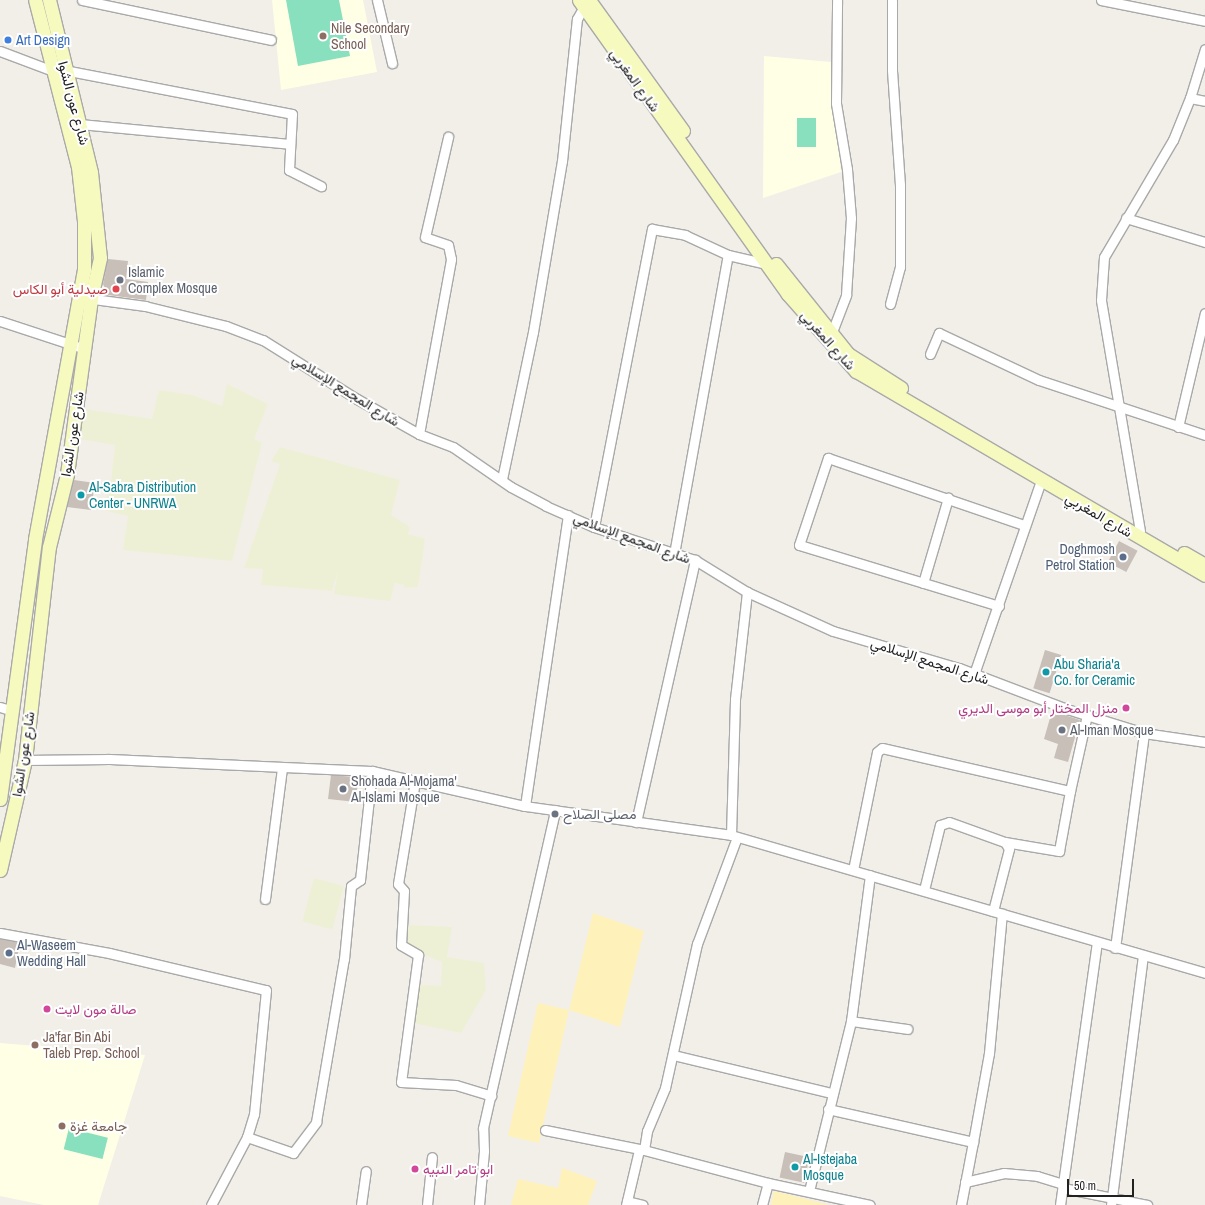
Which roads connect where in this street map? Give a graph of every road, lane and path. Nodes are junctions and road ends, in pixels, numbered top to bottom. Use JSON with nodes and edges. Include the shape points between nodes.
{"nodes":[{"id":1,"x":35,"y":0,"type":"edge"},
{"id":2,"x":49,"y":0,"type":"edge"},
{"id":3,"x":82,"y":0,"type":"edge"},
{"id":4,"x":376,"y":0,"type":"edge"},
{"id":5,"x":837,"y":0,"type":"edge"},
{"id":6,"x":892,"y":0,"type":"edge"},
{"id":7,"x":1101,"y":0,"type":"edge"},
{"id":8,"x":584,"y":3,"type":"edge"},
{"id":9,"x":1205,"y":21,"type":"edge"},
{"id":10,"x":271,"y":40,"type":"dead end"},
{"id":11,"x":1205,"y":49,"type":"edge"},
{"id":12,"x":0,"y":51,"type":"edge"},
{"id":13,"x":392,"y":63,"type":"dead end"},
{"id":14,"x":58,"y":71,"type":"junction"},
{"id":15,"x":1190,"y":98,"type":"junction"},
{"id":16,"x":1205,"y":101,"type":"edge"},
{"id":17,"x":79,"y":124,"type":"junction"},
{"id":18,"x":448,"y":137,"type":"dead end"},
{"id":19,"x":290,"y":144,"type":"junction"},
{"id":20,"x":321,"y":186,"type":"dead end"},
{"id":21,"x":1126,"y":218,"type":"junction"},
{"id":22,"x":1205,"y":242,"type":"edge"},
{"id":23,"x":728,"y":255,"type":"junction"},
{"id":24,"x":767,"y":264,"type":"junction"},
{"id":25,"x":85,"y":298,"type":"junction"},
{"id":26,"x":890,"y":304,"type":"dead end"},
{"id":27,"x":1205,"y":313,"type":"edge"},
{"id":28,"x":0,"y":321,"type":"edge"},
{"id":29,"x":832,"y":332,"type":"junction"},
{"id":30,"x":69,"y":344,"type":"junction"},
{"id":31,"x":85,"y":349,"type":"junction"},
{"id":32,"x":930,"y":354,"type":"dead end"},
{"id":33,"x":1118,"y":408,"type":"junction"},
{"id":34,"x":1178,"y":426,"type":"junction"},
{"id":35,"x":419,"y":434,"type":"junction"},
{"id":36,"x":1205,"y":435,"type":"edge"},
{"id":37,"x":502,"y":479,"type":"junction"},
{"id":38,"x":1041,"y":482,"type":"junction"},
{"id":39,"x":948,"y":498,"type":"junction"},
{"id":40,"x":568,"y":515,"type":"junction"},
{"id":41,"x":1024,"y":525,"type":"junction"},
{"id":42,"x":594,"y":527,"type":"junction"},
{"id":43,"x":1140,"y":531,"type":"junction"},
{"id":44,"x":674,"y":554,"type":"junction"},
{"id":45,"x":695,"y":560,"type":"junction"},
{"id":46,"x":1205,"y":564,"type":"edge"},
{"id":47,"x":1205,"y":575,"type":"edge"},
{"id":48,"x":923,"y":583,"type":"junction"},
{"id":49,"x":747,"y":592,"type":"junction"},
{"id":50,"x":999,"y":606,"type":"junction"},
{"id":51,"x":974,"y":674,"type":"junction"},
{"id":52,"x":5,"y":709,"type":"edge"},
{"id":53,"x":1087,"y":715,"type":"junction"},
{"id":54,"x":1144,"y":733,"type":"junction"},
{"id":55,"x":1205,"y":742,"type":"edge"},
{"id":56,"x":25,"y":760,"type":"junction"},
{"id":57,"x":282,"y":768,"type":"junction"},
{"id":58,"x":372,"y":771,"type":"junction"},
{"id":59,"x":415,"y":781,"type":"junction"},
{"id":60,"x":1070,"y":791,"type":"junction"},
{"id":61,"x":0,"y":799,"type":"edge"},
{"id":62,"x":525,"y":806,"type":"junction"},
{"id":63,"x":555,"y":810,"type":"junction"},
{"id":64,"x":636,"y":822,"type":"junction"},
{"id":65,"x":734,"y":836,"type":"junction"},
{"id":66,"x":1005,"y":842,"type":"junction"},
{"id":67,"x":0,"y":870,"type":"edge"},
{"id":68,"x":853,"y":870,"type":"junction"},
{"id":69,"x":870,"y":875,"type":"junction"},
{"id":70,"x":924,"y":890,"type":"junction"},
{"id":71,"x":265,"y":899,"type":"dead end"},
{"id":72,"x":998,"y":913,"type":"junction"},
{"id":73,"x":0,"y":933,"type":"edge"},
{"id":74,"x":1097,"y":943,"type":"junction"},
{"id":75,"x":1115,"y":948,"type":"junction"},
{"id":76,"x":1143,"y":955,"type":"junction"},
{"id":77,"x":1205,"y":972,"type":"edge"},
{"id":78,"x":851,"y":1021,"type":"junction"},
{"id":79,"x":907,"y":1029,"type":"dead end"},
{"id":80,"x":673,"y":1055,"type":"junction"},
{"id":81,"x":831,"y":1093,"type":"junction"},
{"id":82,"x":491,"y":1096,"type":"junction"},
{"id":83,"x":828,"y":1109,"type":"junction"},
{"id":84,"x":545,"y":1130,"type":"dead end"},
{"id":85,"x":247,"y":1137,"type":"junction"},
{"id":86,"x":973,"y":1142,"type":"junction"},
{"id":87,"x":642,"y":1150,"type":"junction"},
{"id":88,"x":432,"y":1157,"type":"dead end"},
{"id":89,"x":366,"y":1171,"type":"dead end"},
{"id":90,"x":965,"y":1182,"type":"junction"},
{"id":91,"x":768,"y":1183,"type":"junction"},
{"id":92,"x":1063,"y":1186,"type":"junction"},
{"id":93,"x":809,"y":1191,"type":"junction"},
{"id":94,"x":1111,"y":1201,"type":"edge"},
{"id":95,"x":627,"y":1203,"type":"edge"},
{"id":96,"x":211,"y":1205,"type":"edge"},
{"id":97,"x":361,"y":1205,"type":"edge"},
{"id":98,"x":427,"y":1205,"type":"edge"},
{"id":99,"x":479,"y":1205,"type":"edge"},
{"id":100,"x":643,"y":1205,"type":"edge"},
{"id":101,"x":762,"y":1205,"type":"edge"},
{"id":102,"x":870,"y":1205,"type":"edge"},
{"id":103,"x":961,"y":1205,"type":"edge"},
{"id":104,"x":1060,"y":1205,"type":"edge"},
{"id":105,"x":1147,"y":1205,"type":"edge"}],
"edges":[{"from":1,"to":14,"type":"main road","name":"شارع عون الشوا"},
{"from":2,"to":14,"type":"main road","name":"شارع عون الشوا"},
{"from":3,"to":10,"type":"street"},
{"from":4,"to":13,"type":"street"},
{"from":5,"to":29,"type":"street","via":[[836,103],[847,169],[851,218],[846,295]]},
{"from":6,"to":26,"type":"street","via":[[892,70],[900,185],[900,267]]},
{"from":7,"to":9,"type":"street"},
{"from":8,"to":24,"type":"main road","name":"شارع المغربي"},
{"from":8,"to":29,"type":"main road","name":"شارع المغربي","via":[[771,258]]},
{"from":8,"to":37,"type":"street","via":[[577,19],[562,161],[533,332]]},
{"from":11,"to":15,"type":"street"},
{"from":12,"to":14,"type":"street"},
{"from":14,"to":17,"type":"main road","name":"شارع عون الشوا"},
{"from":14,"to":19,"type":"street","via":[[292,114]]},
{"from":14,"to":25,"type":"main road","name":"شارع عون الشوا","via":[[78,167],[84,221]]},
{"from":15,"to":16,"type":"street"},
{"from":15,"to":21,"type":"street","via":[[1173,140]]},
{"from":17,"to":19,"type":"street"},
{"from":17,"to":25,"type":"main road","name":"شارع عون الشوا","via":[[91,172],[99,223],[100,258]]},
{"from":18,"to":35,"type":"street","via":[[425,237],[448,245],[451,258]]},
{"from":19,"to":20,"type":"street","via":[[289,170]]},
{"from":21,"to":22,"type":"street"},
{"from":21,"to":33,"type":"street","via":[[1104,257],[1101,300]]},
{"from":23,"to":24,"type":"street"},
{"from":23,"to":42,"type":"street","via":[[685,236],[652,229]]},
{"from":23,"to":44,"type":"street"},
{"from":24,"to":38,"type":"main road","name":"شارع المغربي","via":[[788,294],[856,371]]},
{"from":25,"to":30,"type":"main road","name":"شارع عون الشوا"},
{"from":25,"to":31,"type":"main road","name":"شارع عون الشوا"},
{"from":25,"to":35,"type":"street","name":"شارع المجمع الإسلامي","via":[[152,308],[226,326],[263,340]]},
{"from":27,"to":34,"type":"street"},
{"from":28,"to":30,"type":"street"},
{"from":29,"to":43,"type":"main road","name":"شارع المغربي","via":[[848,354]]},
{"from":30,"to":31,"type":"street"},
{"from":30,"to":52,"type":"main road","name":"شارع عون الشوا"},
{"from":31,"to":56,"type":"main road","name":"شارع عون الشوا","via":[[67,474],[49,547]]},
{"from":32,"to":33,"type":"street","via":[[939,333],[1039,380]]},
{"from":33,"to":34,"type":"street"},
{"from":33,"to":43,"type":"street"},
{"from":34,"to":36,"type":"street"},
{"from":35,"to":37,"type":"street","name":"شارع المجمع الإسلامي","via":[[453,447]]},
{"from":37,"to":40,"type":"street","name":"شارع المجمع الإسلامي","via":[[511,487]]},
{"from":38,"to":41,"type":"street"},
{"from":38,"to":47,"type":"main road","name":"شارع المغربي"},
{"from":39,"to":41,"type":"street"},
{"from":39,"to":48,"type":"street"},
{"from":39,"to":48,"type":"street","via":[[828,458],[799,544]]},
{"from":40,"to":42,"type":"street","name":"شارع المجمع الإسلامي"},
{"from":40,"to":62,"type":"street"},
{"from":41,"to":50,"type":"street"},
{"from":42,"to":44,"type":"street","name":"شارع المجمع الإسلامي"},
{"from":43,"to":46,"type":"main road","name":"شارع المغربي"},
{"from":44,"to":45,"type":"street","name":"شارع المجمع الإسلامي"},
{"from":45,"to":49,"type":"street","name":"شارع المجمع الإسلامي"},
{"from":45,"to":64,"type":"street"},
{"from":48,"to":50,"type":"street"},
{"from":49,"to":51,"type":"street","name":"شارع المجمع الإسلامي","via":[[833,631]]},
{"from":49,"to":65,"type":"street","via":[[735,699]]},
{"from":50,"to":51,"type":"street"},
{"from":51,"to":53,"type":"street","name":"شارع المجمع الإسلامي"},
{"from":52,"to":61,"type":"main road","name":"شارع عون الشوا"},
{"from":53,"to":54,"type":"street","name":"شارع المجمع الإسلامي"},
{"from":53,"to":60,"type":"street"},
{"from":54,"to":55,"type":"street","name":"شارع المجمع الإسلامي"},
{"from":54,"to":75,"type":"street"},
{"from":56,"to":57,"type":"street","via":[[109,759]]},
{"from":56,"to":67,"type":"main road","name":"شارع عون الشوا"},
{"from":57,"to":58,"type":"street"},
{"from":57,"to":71,"type":"street"},
{"from":58,"to":59,"type":"street"},
{"from":58,"to":85,"type":"street","via":[[360,880],[351,886],[344,959],[316,1122],[293,1153]]},
{"from":59,"to":62,"type":"street"},
{"from":59,"to":82,"type":"street","via":[[398,884],[404,892],[401,945],[418,955],[401,1082],[456,1085]]},
{"from":60,"to":66,"type":"street","via":[[1059,851]]},
{"from":60,"to":68,"type":"street","via":[[882,748],[877,752]]},
{"from":62,"to":63,"type":"street"},
{"from":63,"to":64,"type":"street"},
{"from":63,"to":82,"type":"street"},
{"from":64,"to":65,"type":"street"},
{"from":65,"to":68,"type":"street"},
{"from":65,"to":80,"type":"street","via":[[698,944]]},
{"from":66,"to":70,"type":"street","via":[[944,822],[940,825]]},
{"from":66,"to":72,"type":"street","via":[[1009,849]]},
{"from":68,"to":69,"type":"street"},
{"from":69,"to":70,"type":"street"},
{"from":69,"to":78,"type":"street"},
{"from":70,"to":72,"type":"street"},
{"from":72,"to":74,"type":"street"},
{"from":72,"to":86,"type":"street","via":[[989,1053]]},
{"from":73,"to":85,"type":"street","via":[[109,953],[266,990],[254,1114]]},
{"from":74,"to":75,"type":"street"},
{"from":74,"to":92,"type":"street"},
{"from":75,"to":76,"type":"street"},
{"from":76,"to":77,"type":"street"},
{"from":76,"to":94,"type":"street"},
{"from":78,"to":79,"type":"street"},
{"from":78,"to":81,"type":"street"},
{"from":80,"to":81,"type":"street"},
{"from":80,"to":87,"type":"street"},
{"from":81,"to":83,"type":"street"},
{"from":82,"to":99,"type":"street","via":[[483,1128],[484,1151]]},
{"from":83,"to":86,"type":"street"},
{"from":83,"to":93,"type":"street"},
{"from":84,"to":87,"type":"street"},
{"from":85,"to":96,"type":"street"},
{"from":86,"to":90,"type":"street"},
{"from":87,"to":91,"type":"street"},
{"from":87,"to":95,"type":"street"},
{"from":88,"to":98,"type":"street"},
{"from":89,"to":97,"type":"street"},
{"from":90,"to":92,"type":"street","via":[[1004,1173],[1036,1176]]},
{"from":90,"to":103,"type":"street"},
{"from":91,"to":93,"type":"street"},
{"from":91,"to":101,"type":"street"},
{"from":92,"to":94,"type":"street"},
{"from":92,"to":104,"type":"street"},
{"from":93,"to":102,"type":"street"},
{"from":94,"to":105,"type":"street"},
{"from":95,"to":100,"type":"street"}]}
